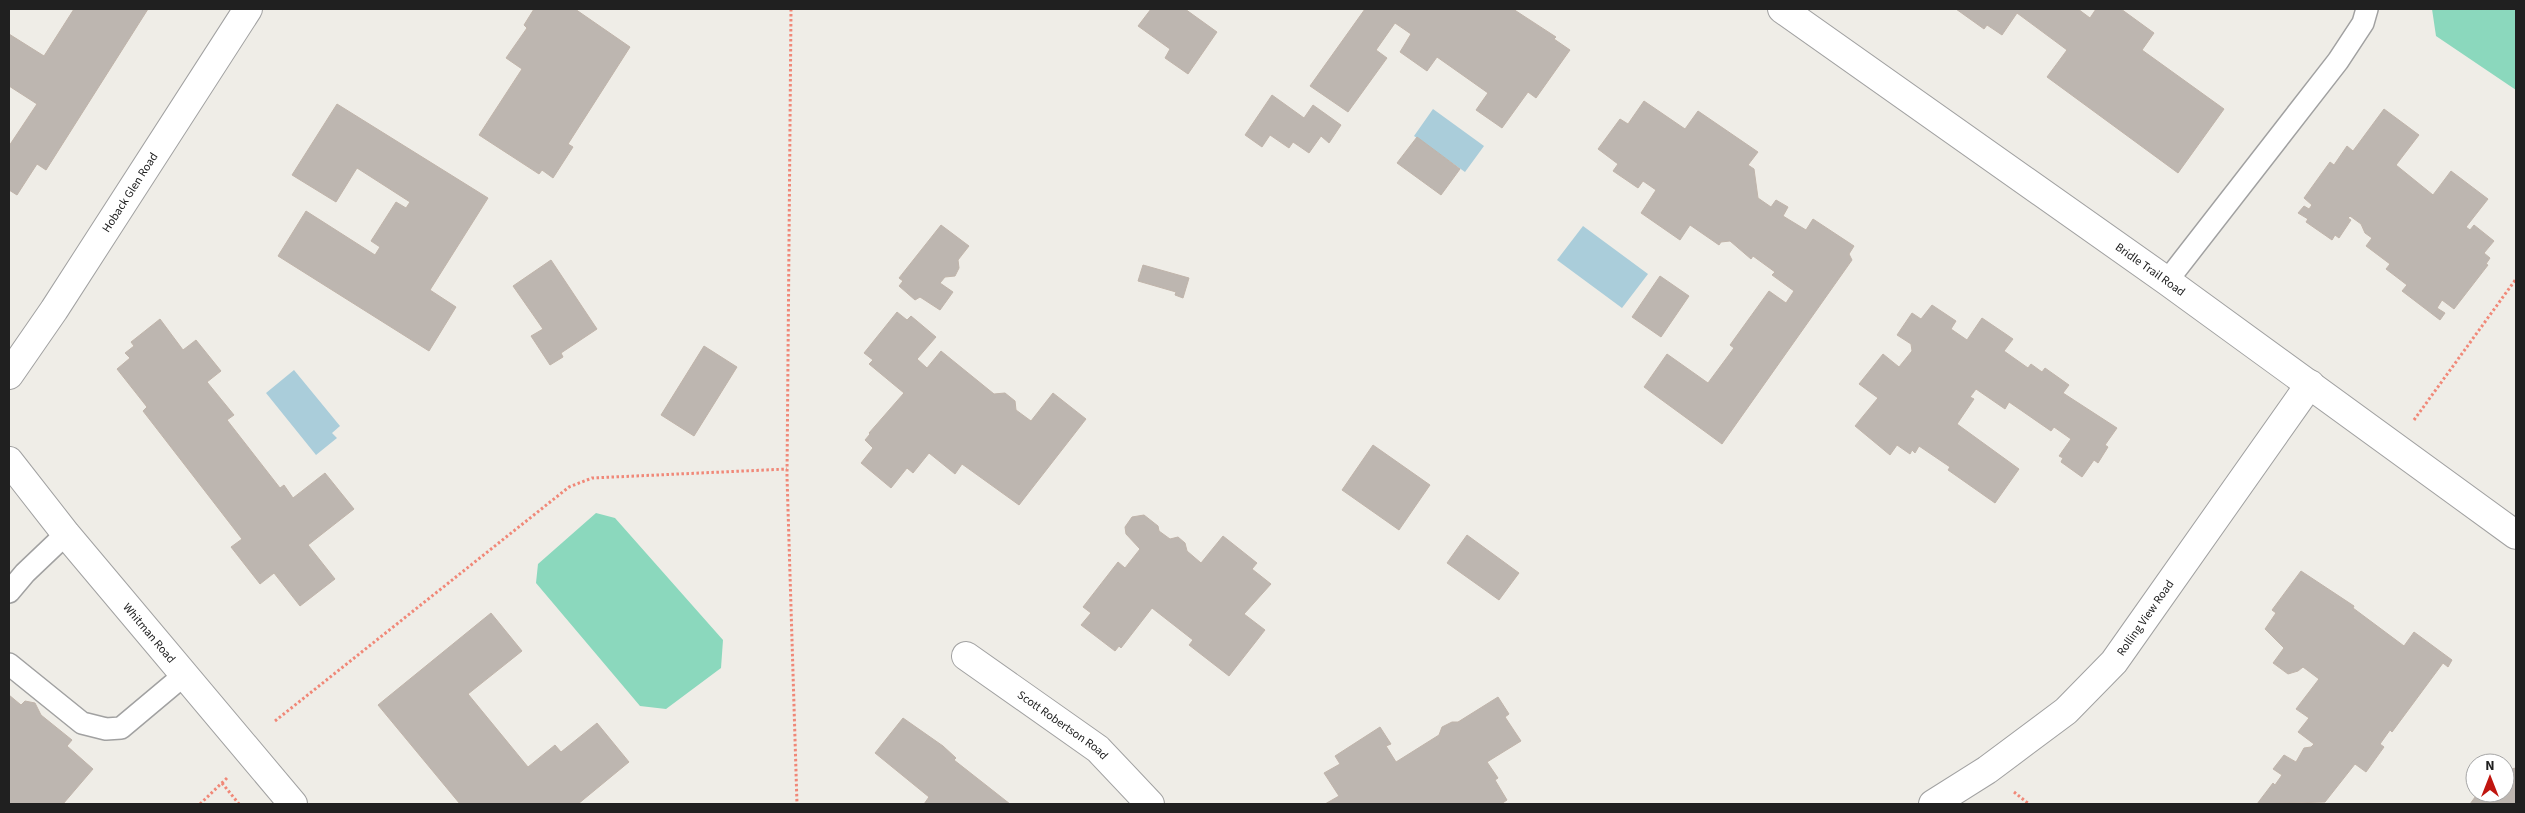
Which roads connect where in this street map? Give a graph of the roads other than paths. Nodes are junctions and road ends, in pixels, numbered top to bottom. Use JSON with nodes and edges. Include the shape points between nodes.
{"nodes":[{"id":1,"x":248,"y":9,"type":"edge"},
{"id":2,"x":1782,"y":9,"type":"edge"},
{"id":3,"x":2367,"y":9,"type":"edge"},
{"id":4,"x":2167,"y":281,"type":"junction"},
{"id":5,"x":9,"y":375,"type":"edge"},
{"id":6,"x":2310,"y":384,"type":"junction"},
{"id":7,"x":9,"y":460,"type":"edge"},
{"id":8,"x":66,"y":534,"type":"junction"},
{"id":9,"x":2516,"y":534,"type":"edge"},
{"id":10,"x":9,"y":592,"type":"edge"},
{"id":11,"x":966,"y":656,"type":"dead end"},
{"id":12,"x":9,"y":664,"type":"edge"},
{"id":13,"x":184,"y":676,"type":"junction"},
{"id":14,"x":292,"y":804,"type":"edge"},
{"id":15,"x":1150,"y":804,"type":"edge"},
{"id":16,"x":1933,"y":804,"type":"edge"}],
"edges":[{"from":1,"to":5,"type":"street","name":"Hoback Glen Road"},
{"from":2,"to":4,"type":"street","name":"Bridle Trail Road"},
{"from":3,"to":4,"type":"lane","via":[[2363,23],[2338,61]]},
{"from":4,"to":6,"type":"street","name":"Bridle Trail Road"},
{"from":6,"to":9,"type":"street","name":"Bridle Trail Road"},
{"from":6,"to":16,"type":"street","name":"Rolling View Road","via":[[2114,662],[2066,711],[1987,770]]},
{"from":7,"to":8,"type":"street","name":"Whitman Road"},
{"from":8,"to":10,"type":"lane"},
{"from":8,"to":13,"type":"street","name":"Whitman Road"},
{"from":11,"to":15,"type":"street","name":"Scott Robertson Road","via":[[1098,749]]},
{"from":12,"to":13,"type":"lane","via":[[82,723],[106,729],[121,728]]},
{"from":13,"to":14,"type":"street","name":"Whitman Road"}]}
